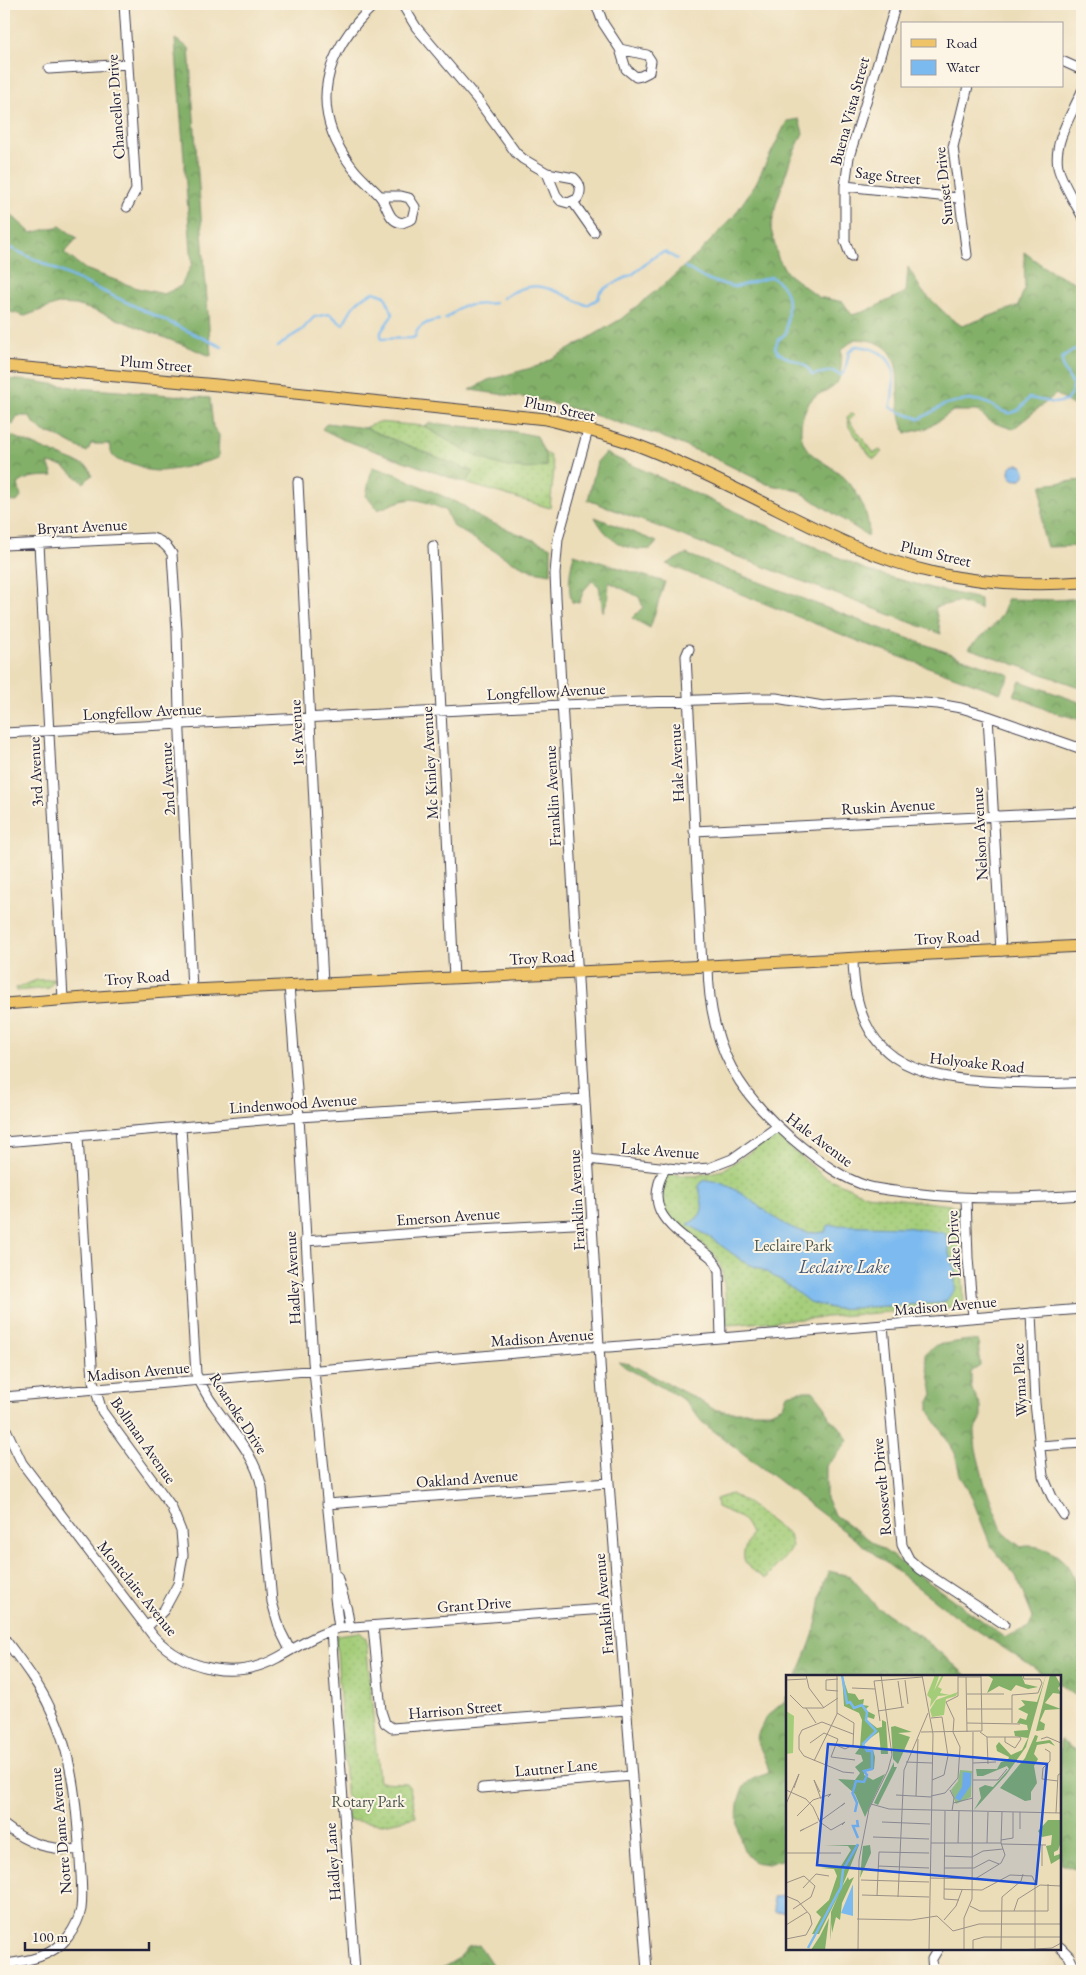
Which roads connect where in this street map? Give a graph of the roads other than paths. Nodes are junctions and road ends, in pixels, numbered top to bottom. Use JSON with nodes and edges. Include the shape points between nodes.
{"nodes":[{"id":1,"x":124,"y":4,"type":"edge"},
{"id":2,"x":375,"y":4,"type":"edge"},
{"id":3,"x":402,"y":4,"type":"edge"},
{"id":4,"x":596,"y":4,"type":"edge"},
{"id":5,"x":896,"y":4,"type":"edge"},
{"id":6,"x":620,"y":49,"type":"dead end"},
{"id":7,"x":1064,"y":62,"type":"edge"},
{"id":8,"x":128,"y":64,"type":"junction"},
{"id":9,"x":49,"y":68,"type":"dead end"},
{"id":10,"x":1082,"y":70,"type":"edge"},
{"id":11,"x":967,"y":88,"type":"edge"},
{"id":12,"x":1082,"y":91,"type":"edge"},
{"id":13,"x":547,"y":173,"type":"junction"},
{"id":14,"x":845,"y":186,"type":"junction"},
{"id":15,"x":380,"y":196,"type":"dead end"},
{"id":16,"x":958,"y":198,"type":"junction"},
{"id":17,"x":573,"y":202,"type":"junction"},
{"id":18,"x":127,"y":207,"type":"dead end"},
{"id":19,"x":1082,"y":216,"type":"edge"},
{"id":20,"x":594,"y":232,"type":"dead end"},
{"id":21,"x":967,"y":255,"type":"dead end"},
{"id":22,"x":851,"y":257,"type":"dead end"},
{"id":23,"x":4,"y":366,"type":"edge"},
{"id":24,"x":588,"y":430,"type":"junction"},
{"id":25,"x":298,"y":482,"type":"dead end"},
{"id":26,"x":160,"y":541,"type":"joint"},
{"id":27,"x":40,"y":544,"type":"junction"},
{"id":28,"x":4,"y":545,"type":"edge"},
{"id":29,"x":433,"y":546,"type":"dead end"},
{"id":30,"x":1082,"y":582,"type":"edge"},
{"id":31,"x":689,"y":649,"type":"dead end"},
{"id":32,"x":688,"y":700,"type":"junction"},
{"id":33,"x":562,"y":705,"type":"junction"},
{"id":34,"x":441,"y":712,"type":"junction"},
{"id":35,"x":988,"y":716,"type":"junction"},
{"id":36,"x":310,"y":718,"type":"junction"},
{"id":37,"x":180,"y":724,"type":"junction"},
{"id":38,"x":48,"y":730,"type":"junction"},
{"id":39,"x":4,"y":733,"type":"edge"},
{"id":40,"x":1082,"y":749,"type":"edge"},
{"id":41,"x":1082,"y":812,"type":"edge"},
{"id":42,"x":994,"y":816,"type":"junction"},
{"id":43,"x":694,"y":831,"type":"junction"},
{"id":44,"x":1082,"y":946,"type":"edge"},
{"id":45,"x":1001,"y":951,"type":"junction"},
{"id":46,"x":853,"y":959,"type":"junction"},
{"id":47,"x":705,"y":966,"type":"junction"},
{"id":48,"x":578,"y":971,"type":"junction"},
{"id":49,"x":454,"y":978,"type":"junction"},
{"id":50,"x":323,"y":983,"type":"junction"},
{"id":51,"x":289,"y":985,"type":"junction"},
{"id":52,"x":192,"y":990,"type":"junction"},
{"id":53,"x":63,"y":999,"type":"junction"},
{"id":54,"x":4,"y":1004,"type":"edge"},
{"id":55,"x":1082,"y":1082,"type":"edge"},
{"id":56,"x":585,"y":1100,"type":"junction"},
{"id":57,"x":299,"y":1117,"type":"junction"},
{"id":58,"x":777,"y":1126,"type":"junction"},
{"id":59,"x":182,"y":1127,"type":"junction"},
{"id":60,"x":78,"y":1136,"type":"junction"},
{"id":61,"x":4,"y":1142,"type":"edge"},
{"id":62,"x":588,"y":1159,"type":"junction"},
{"id":63,"x":666,"y":1167,"type":"junction"},
{"id":64,"x":1082,"y":1195,"type":"edge"},
{"id":65,"x":966,"y":1198,"type":"junction"},
{"id":66,"x":592,"y":1223,"type":"junction"},
{"id":67,"x":305,"y":1241,"type":"junction"},
{"id":68,"x":1082,"y":1309,"type":"edge"},
{"id":69,"x":1031,"y":1313,"type":"junction"},
{"id":70,"x":973,"y":1318,"type":"junction"},
{"id":71,"x":883,"y":1325,"type":"junction"},
{"id":72,"x":720,"y":1338,"type":"junction"},
{"id":73,"x":599,"y":1348,"type":"junction"},
{"id":74,"x":314,"y":1371,"type":"junction"},
{"id":75,"x":200,"y":1381,"type":"junction"},
{"id":76,"x":95,"y":1390,"type":"junction"},
{"id":77,"x":4,"y":1397,"type":"edge"},
{"id":78,"x":4,"y":1425,"type":"edge"},
{"id":79,"x":1082,"y":1443,"type":"edge"},
{"id":80,"x":1039,"y":1446,"type":"junction"},
{"id":81,"x":608,"y":1482,"type":"junction"},
{"id":82,"x":327,"y":1504,"type":"junction"},
{"id":83,"x":1064,"y":1514,"type":"dead end"},
{"id":84,"x":334,"y":1569,"type":"junction"},
{"id":85,"x":619,"y":1608,"type":"junction"},
{"id":86,"x":1004,"y":1624,"type":"dead end"},
{"id":87,"x":373,"y":1626,"type":"junction"},
{"id":88,"x":146,"y":1627,"type":"junction"},
{"id":89,"x":350,"y":1628,"type":"junction"},
{"id":90,"x":335,"y":1629,"type":"junction"},
{"id":91,"x":4,"y":1638,"type":"edge"},
{"id":92,"x":290,"y":1650,"type":"junction"},
{"id":93,"x":627,"y":1710,"type":"junction"},
{"id":94,"x":632,"y":1776,"type":"junction"},
{"id":95,"x":482,"y":1788,"type":"dead end"},
{"id":96,"x":4,"y":1825,"type":"edge"},
{"id":97,"x":80,"y":1850,"type":"junction"},
{"id":98,"x":1061,"y":1948,"type":"edge"},
{"id":99,"x":937,"y":1950,"type":"edge"},
{"id":100,"x":4,"y":1964,"type":"edge"},
{"id":101,"x":355,"y":1971,"type":"edge"},
{"id":102,"x":647,"y":1971,"type":"edge"},
{"id":103,"x":933,"y":1971,"type":"edge"},
{"id":104,"x":1076,"y":1971,"type":"edge"}],
"edges":[{"from":1,"to":8,"type":"street","name":"Chancellor Drive"},
{"from":2,"to":15,"type":"street","via":[[351,29],[333,58],[326,100],[330,126],[342,153]]},
{"from":3,"to":13,"type":"street","via":[[416,27],[477,99],[516,153]]},
{"from":4,"to":6,"type":"street"},
{"from":5,"to":14,"type":"street","name":"Buena Vista Street","via":[[854,139]]},
{"from":7,"to":10,"type":"street"},
{"from":8,"to":9,"type":"street"},
{"from":8,"to":18,"type":"street","name":"Chancellor Drive","via":[[136,190]]},
{"from":11,"to":16,"type":"street","name":"Sunset Drive","via":[[952,146]]},
{"from":12,"to":19,"type":"street","via":[[1060,142],[1057,159],[1058,170]]},
{"from":13,"to":17,"type":"street","via":[[561,201]]},
{"from":13,"to":17,"type":"street","via":[[576,180],[580,194]]},
{"from":14,"to":16,"type":"street","name":"Sage Street"},
{"from":14,"to":22,"type":"street","name":"Buena Vista Street","via":[[844,241]]},
{"from":16,"to":21,"type":"street","name":"Sunset Drive"},
{"from":17,"to":20,"type":"street"},
{"from":23,"to":24,"type":"main road","name":"Plum Street","via":[[508,414],[546,419]]},
{"from":24,"to":30,"type":"main road","name":"Plum Street","via":[[654,452],[835,538],[902,563],[935,573],[997,582]]},
{"from":24,"to":33,"type":"street","name":"Franklin Avenue","via":[[556,555]]},
{"from":25,"to":36,"type":"street","name":"1st Avenue"},
{"from":26,"to":27,"type":"street","name":"Bryant Avenue","via":[[151,538]]},
{"from":26,"to":37,"type":"street","name":"2nd Avenue","via":[[168,548],[173,560]]},
{"from":27,"to":28,"type":"street","name":"Bryant Avenue"},
{"from":27,"to":38,"type":"street","name":"3rd Avenue"},
{"from":29,"to":34,"type":"street","name":"Mc Kinley Avenue"},
{"from":31,"to":32,"type":"street","name":"Hale Avenue","via":[[686,656]]},
{"from":32,"to":33,"type":"street","name":"Longfellow Avenue"},
{"from":32,"to":35,"type":"street","name":"Longfellow Avenue","via":[[776,698],[823,706],[914,702],[961,708]]},
{"from":32,"to":43,"type":"street","name":"Hale Avenue"},
{"from":33,"to":34,"type":"street","name":"Longfellow Avenue"},
{"from":33,"to":48,"type":"street","name":"Franklin Avenue"},
{"from":34,"to":36,"type":"street","name":"Longfellow Avenue"},
{"from":34,"to":49,"type":"street","name":"Mc Kinley Avenue"},
{"from":35,"to":40,"type":"street","name":"Longfellow Avenue"},
{"from":35,"to":42,"type":"street","name":"Nelson Avenue"},
{"from":36,"to":37,"type":"street","name":"Longfellow Avenue"},
{"from":36,"to":50,"type":"street","name":"1st Avenue"},
{"from":37,"to":38,"type":"street","name":"Longfellow Avenue"},
{"from":37,"to":52,"type":"street","name":"2nd Avenue"},
{"from":38,"to":39,"type":"street","name":"Longfellow Avenue"},
{"from":38,"to":53,"type":"street","name":"3rd Avenue"},
{"from":41,"to":42,"type":"street","name":"Ruskin Avenue"},
{"from":42,"to":43,"type":"street","name":"Ruskin Avenue"},
{"from":42,"to":45,"type":"street","name":"Nelson Avenue"},
{"from":43,"to":47,"type":"street","name":"Hale Avenue"},
{"from":44,"to":45,"type":"main road","name":"Troy Road"},
{"from":45,"to":46,"type":"main road","name":"Troy Road"},
{"from":46,"to":47,"type":"main road","name":"Troy Road"},
{"from":46,"to":55,"type":"street","name":"Holyoake Road","via":[[856,1000],[866,1025],[882,1047],[902,1063],[931,1074],[991,1082]]},
{"from":47,"to":48,"type":"main road","name":"Troy Road"},
{"from":47,"to":58,"type":"street","name":"Hale Avenue","via":[[713,1019],[727,1060],[745,1090]]},
{"from":48,"to":49,"type":"main road","name":"Troy Road"},
{"from":48,"to":56,"type":"street","name":"Franklin Avenue"},
{"from":49,"to":50,"type":"main road","name":"Troy Road"},
{"from":50,"to":51,"type":"main road","name":"Troy Road"},
{"from":51,"to":52,"type":"main road","name":"Troy Road"},
{"from":51,"to":57,"type":"street","name":"Hadley Avenue"},
{"from":52,"to":53,"type":"main road","name":"Troy Road"},
{"from":53,"to":54,"type":"main road","name":"Troy Road"},
{"from":56,"to":57,"type":"street","name":"Lindenwood Avenue"},
{"from":56,"to":62,"type":"street","name":"Franklin Avenue"},
{"from":57,"to":59,"type":"street","name":"Lindenwood Avenue"},
{"from":57,"to":67,"type":"street","name":"Hadley Avenue"},
{"from":58,"to":63,"type":"street","name":"Lake Avenue","via":[[720,1165],[698,1170]]},
{"from":58,"to":65,"type":"street","name":"Hale Avenue","via":[[811,1154],[852,1180],[885,1190]]},
{"from":59,"to":60,"type":"street","name":"Lindenwood Avenue"},
{"from":59,"to":75,"type":"street","name":"Roanoke Drive","via":[[196,1369]]},
{"from":60,"to":61,"type":"street","name":"Lindenwood Avenue"},
{"from":60,"to":76,"type":"street","name":"Bollman Avenue"},
{"from":62,"to":63,"type":"street","name":"Lake Avenue"},
{"from":62,"to":66,"type":"street","name":"Franklin Avenue"},
{"from":63,"to":72,"type":"street","via":[[656,1188],[658,1206],[670,1224],[707,1252],[716,1263]]},
{"from":64,"to":65,"type":"street","name":"Hale Avenue"},
{"from":65,"to":70,"type":"street","name":"Lake Drive"},
{"from":66,"to":67,"type":"street","name":"Emerson Avenue"},
{"from":66,"to":73,"type":"street","name":"Franklin Avenue"},
{"from":67,"to":74,"type":"street","name":"Hadley Avenue"},
{"from":68,"to":69,"type":"street","name":"Madison Avenue"},
{"from":69,"to":70,"type":"street","name":"Madison Avenue"},
{"from":69,"to":80,"type":"street","name":"Wyma Place"},
{"from":70,"to":71,"type":"street","name":"Madison Avenue"},
{"from":71,"to":72,"type":"street","name":"Madison Avenue"},
{"from":71,"to":86,"type":"street","name":"Roosevelt Drive","via":[[902,1545],[909,1559],[920,1569]]},
{"from":72,"to":73,"type":"street","name":"Madison Avenue"},
{"from":73,"to":74,"type":"street","name":"Madison Avenue"},
{"from":73,"to":81,"type":"street","name":"Franklin Avenue"},
{"from":74,"to":75,"type":"street","name":"Madison Avenue"},
{"from":74,"to":82,"type":"street","name":"Hadley Avenue"},
{"from":75,"to":76,"type":"street","name":"Madison Avenue"},
{"from":75,"to":92,"type":"street","name":"Roanoke Drive","via":[[214,1407],[247,1449],[259,1475],[272,1602]]},
{"from":76,"to":77,"type":"street","name":"Madison Avenue"},
{"from":76,"to":88,"type":"street","name":"Bollman Avenue","via":[[108,1420],[171,1506],[181,1531],[183,1555],[178,1584],[164,1610]]},
{"from":78,"to":88,"type":"street","name":"Montclaire Avenue","via":[[22,1463]]},
{"from":79,"to":80,"type":"street"},
{"from":80,"to":83,"type":"street","name":"Wyma Place","via":[[1043,1476]]},
{"from":81,"to":82,"type":"street","name":"Oakland Avenue"},
{"from":81,"to":85,"type":"street","name":"Franklin Avenue"},
{"from":82,"to":84,"type":"street","name":"Hadley Avenue"},
{"from":84,"to":89,"type":"street","name":"Hadley Avenue"},
{"from":84,"to":90,"type":"street","name":"Hadley Avenue"},
{"from":85,"to":87,"type":"street","name":"Grant Drive"},
{"from":85,"to":93,"type":"street","name":"Franklin Avenue"},
{"from":87,"to":89,"type":"street","name":"Grant Drive"},
{"from":87,"to":93,"type":"street","name":"Harrison Street","via":[[382,1718],[392,1728]]},
{"from":88,"to":92,"type":"street","name":"Montclaire Avenue","via":[[172,1653],[210,1668],[250,1668]]},
{"from":89,"to":90,"type":"street","name":"Grant Drive"},
{"from":90,"to":92,"type":"street","name":"Montclaire Avenue"},
{"from":90,"to":101,"type":"street","name":"Hadley Lane"},
{"from":91,"to":97,"type":"street","name":"Notre Dame Avenue","via":[[40,1689],[59,1729],[71,1772]]},
{"from":93,"to":94,"type":"street","name":"Franklin Avenue"},
{"from":94,"to":95,"type":"street","name":"Lautner Lane"},
{"from":94,"to":102,"type":"street","name":"Franklin Avenue"},
{"from":96,"to":97,"type":"street","via":[[37,1845]]},
{"from":97,"to":100,"type":"street","name":"Notre Dame Avenue","via":[[82,1897],[74,1928],[62,1944],[46,1955]]},
{"from":98,"to":104,"type":"street"},
{"from":99,"to":103,"type":"street","via":[[932,1959]]}]}
